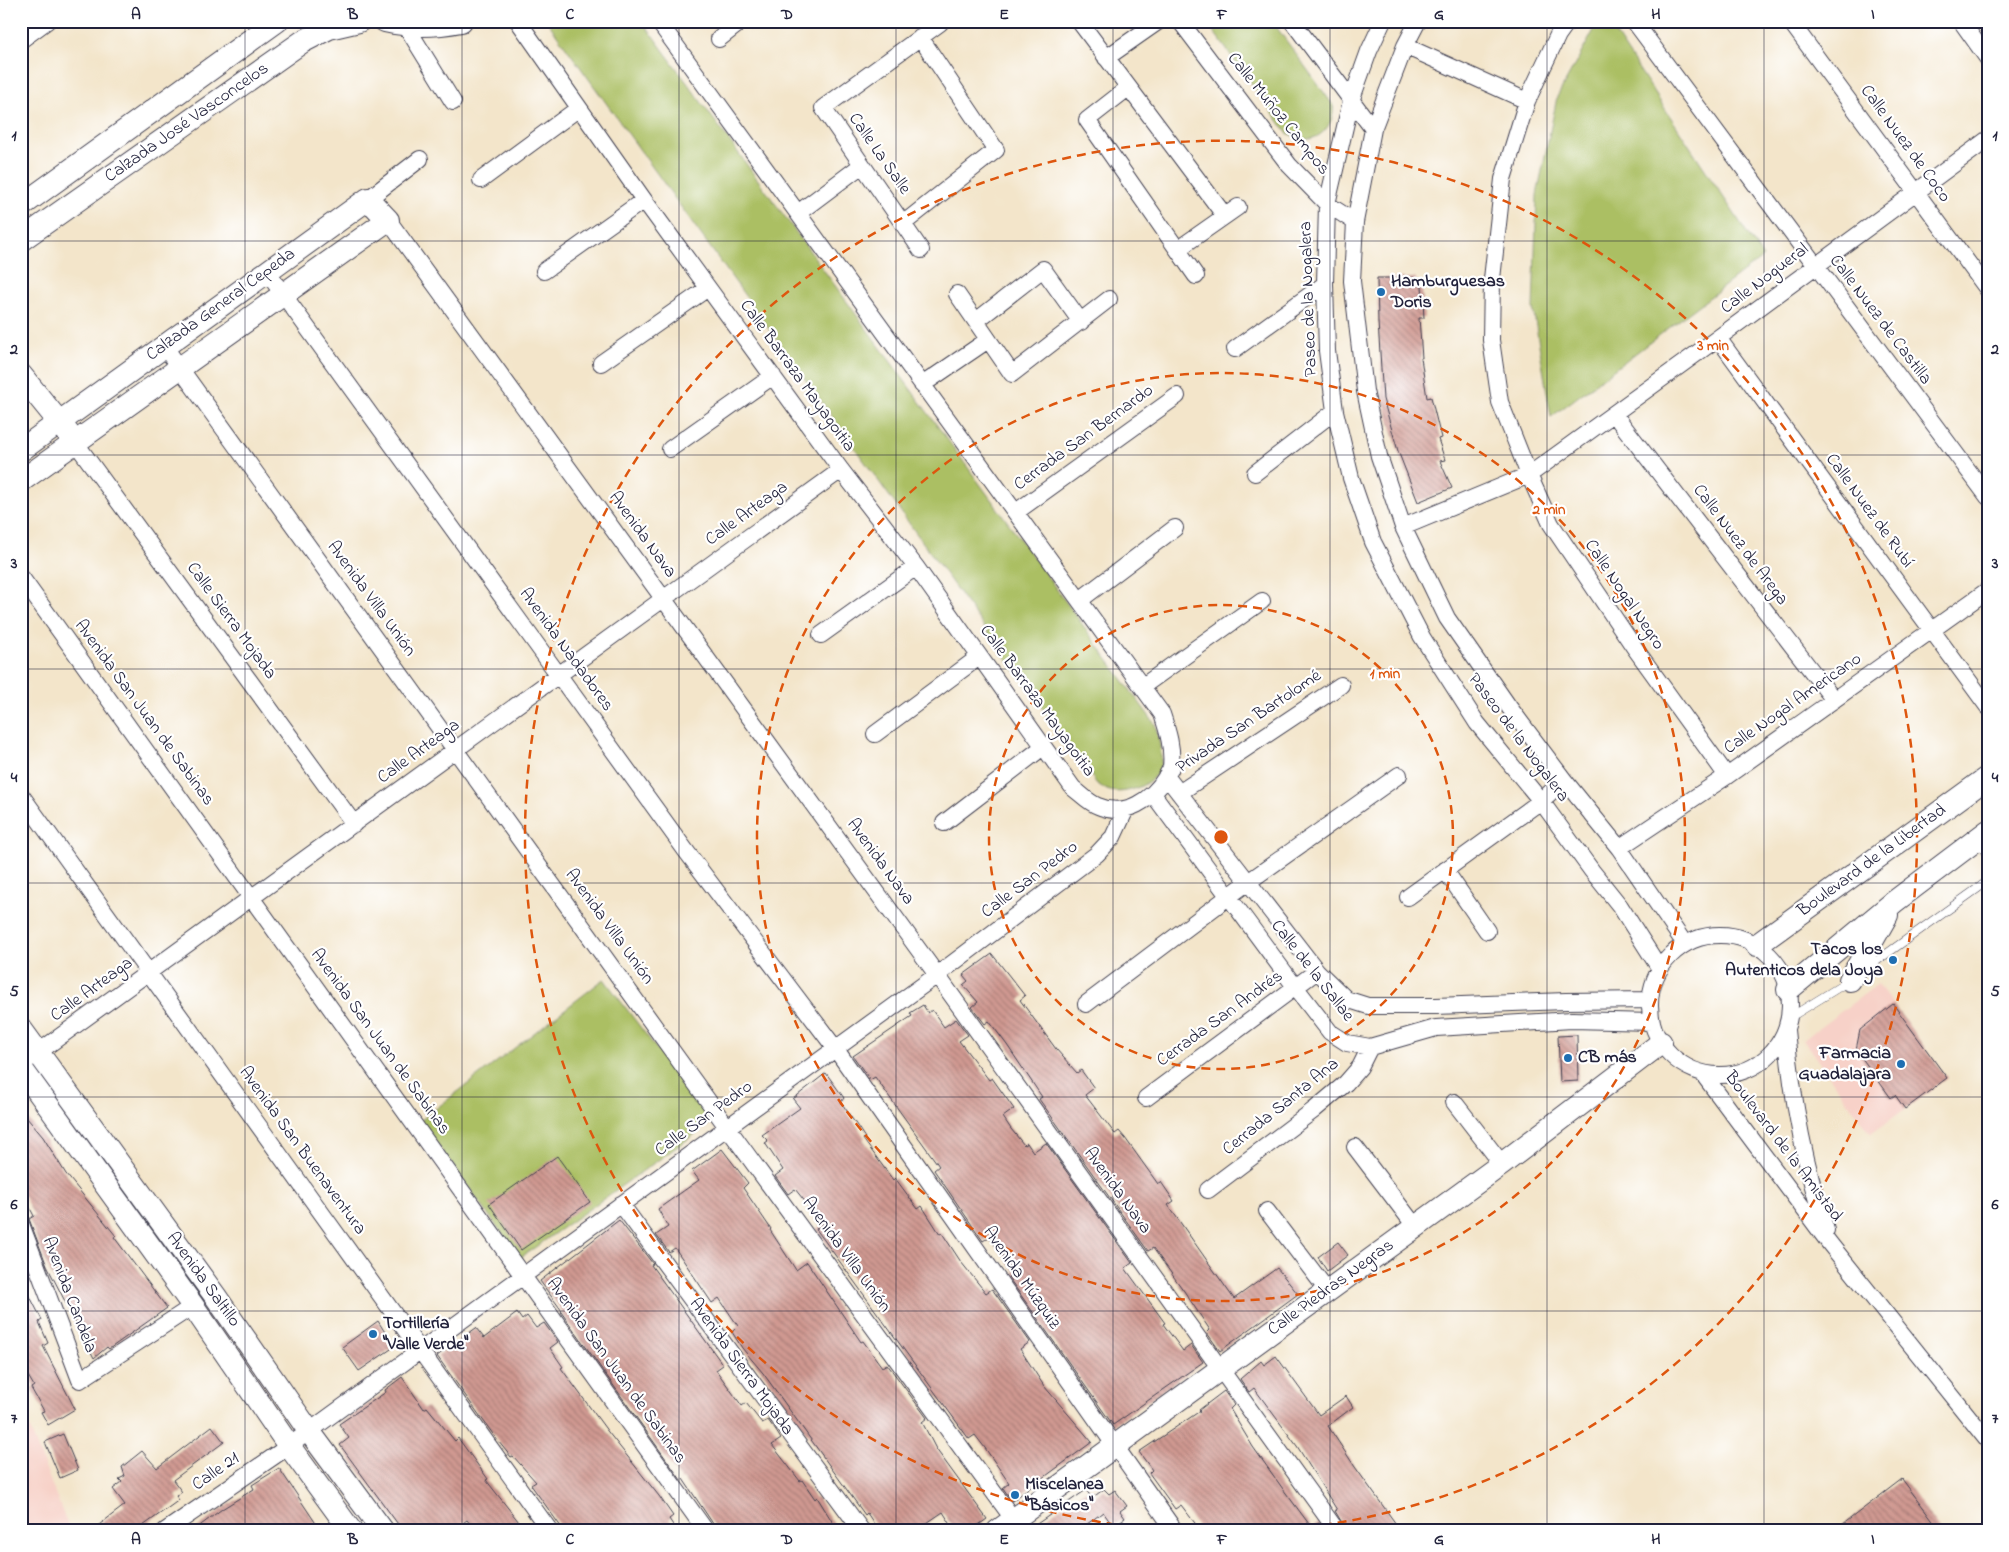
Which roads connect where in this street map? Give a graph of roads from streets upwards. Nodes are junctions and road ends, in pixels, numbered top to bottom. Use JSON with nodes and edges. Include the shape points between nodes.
{"nodes":[{"id":1,"x":47,"y":21,"type":"edge"},
{"id":2,"x":276,"y":21,"type":"edge"},
{"id":3,"x":360,"y":21,"type":"edge"},
{"id":4,"x":462,"y":21,"type":"edge"},
{"id":5,"x":518,"y":21,"type":"edge"},
{"id":6,"x":658,"y":21,"type":"edge"},
{"id":7,"x":742,"y":21,"type":"edge"},
{"id":8,"x":1079,"y":21,"type":"edge"},
{"id":9,"x":1159,"y":21,"type":"edge"},
{"id":10,"x":1180,"y":21,"type":"edge"},
{"id":11,"x":1292,"y":21,"type":"edge"},
{"id":12,"x":1383,"y":21,"type":"edge"},
{"id":13,"x":1418,"y":21,"type":"edge"},
{"id":14,"x":1568,"y":21,"type":"edge"},
{"id":15,"x":1634,"y":21,"type":"edge"},
{"id":16,"x":1790,"y":21,"type":"edge"},
{"id":17,"x":1961,"y":21,"type":"edge"},
{"id":18,"x":396,"y":23,"type":"edge"},
{"id":19,"x":940,"y":23,"type":"dead end"},
{"id":20,"x":920,"y":37,"type":"junction"},
{"id":21,"x":718,"y":39,"type":"dead end"},
{"id":22,"x":21,"y":40,"type":"edge"},
{"id":23,"x":1406,"y":46,"type":"junction"},
{"id":24,"x":1106,"y":58,"type":"junction"},
{"id":25,"x":1988,"y":59,"type":"edge"},
{"id":26,"x":1128,"y":88,"type":"junction"},
{"id":27,"x":1351,"y":101,"type":"junction"},
{"id":28,"x":1527,"y":101,"type":"junction"},
{"id":29,"x":453,"y":102,"type":"dead end"},
{"id":30,"x":579,"y":108,"type":"junction"},
{"id":31,"x":1373,"y":129,"type":"junction"},
{"id":32,"x":1988,"y":139,"type":"edge"},
{"id":33,"x":420,"y":159,"type":"dead end"},
{"id":34,"x":862,"y":165,"type":"junction"},
{"id":35,"x":481,"y":180,"type":"dead end"},
{"id":36,"x":1915,"y":192,"type":"junction"},
{"id":37,"x":368,"y":199,"type":"junction"},
{"id":38,"x":644,"y":200,"type":"junction"},
{"id":39,"x":1326,"y":204,"type":"junction"},
{"id":40,"x":21,"y":206,"type":"edge"},
{"id":41,"x":798,"y":213,"type":"junction"},
{"id":42,"x":388,"y":220,"type":"junction"},
{"id":43,"x":1354,"y":222,"type":"junction"},
{"id":44,"x":904,"y":224,"type":"junction"},
{"id":45,"x":21,"y":240,"type":"edge"},
{"id":46,"x":1178,"y":249,"type":"junction"},
{"id":47,"x":921,"y":250,"type":"dead end"},
{"id":48,"x":1815,"y":266,"type":"junction"},
{"id":49,"x":544,"y":271,"type":"dead end"},
{"id":50,"x":267,"y":272,"type":"junction"},
{"id":51,"x":1196,"y":276,"type":"dead end"},
{"id":52,"x":1325,"y":284,"type":"junction"},
{"id":53,"x":708,"y":288,"type":"junction"},
{"id":54,"x":1988,"y":290,"type":"edge"},
{"id":55,"x":284,"y":294,"type":"junction"},
{"id":56,"x":957,"y":294,"type":"dead end"},
{"id":57,"x":1109,"y":300,"type":"dead end"},
{"id":58,"x":976,"y":321,"type":"junction"},
{"id":59,"x":1081,"y":322,"type":"junction"},
{"id":60,"x":1718,"y":338,"type":"junction"},
{"id":61,"x":988,"y":340,"type":"junction"},
{"id":62,"x":164,"y":346,"type":"junction"},
{"id":63,"x":1235,"y":349,"type":"dead end"},
{"id":64,"x":601,"y":364,"type":"dead end"},
{"id":65,"x":180,"y":368,"type":"junction"},
{"id":66,"x":21,"y":375,"type":"edge"},
{"id":67,"x":773,"y":376,"type":"junction"},
{"id":68,"x":922,"y":385,"type":"junction"},
{"id":69,"x":1176,"y":396,"type":"dead end"},
{"id":70,"x":1335,"y":411,"type":"junction"},
{"id":71,"x":1614,"y":414,"type":"junction"},
{"id":72,"x":59,"y":422,"type":"junction"},
{"id":73,"x":75,"y":442,"type":"junction"},
{"id":74,"x":670,"y":449,"type":"dead end"},
{"id":75,"x":21,"y":450,"type":"edge"},
{"id":76,"x":841,"y":470,"type":"junction"},
{"id":77,"x":1255,"y":472,"type":"dead end"},
{"id":78,"x":1529,"y":475,"type":"junction"},
{"id":79,"x":21,"y":481,"type":"edge"},
{"id":80,"x":1988,"y":497,"type":"edge"},
{"id":81,"x":1016,"y":512,"type":"junction"},
{"id":82,"x":1403,"y":527,"type":"junction"},
{"id":83,"x":1175,"y":528,"type":"dead end"},
{"id":84,"x":916,"y":567,"type":"junction"},
{"id":85,"x":21,"y":576,"type":"edge"},
{"id":86,"x":1988,"y":590,"type":"edge"},
{"id":87,"x":663,"y":599,"type":"junction"},
{"id":88,"x":1080,"y":600,"type":"junction"},
{"id":89,"x":1262,"y":601,"type":"dead end"},
{"id":90,"x":1931,"y":630,"type":"junction"},
{"id":91,"x":821,"y":635,"type":"dead end"},
{"id":92,"x":980,"y":657,"type":"junction"},
{"id":93,"x":559,"y":675,"type":"junction"},
{"id":94,"x":1341,"y":685,"type":"dead end"},
{"id":95,"x":1143,"y":686,"type":"junction"},
{"id":96,"x":1834,"y":700,"type":"junction"},
{"id":97,"x":1988,"y":707,"type":"edge"},
{"id":98,"x":875,"y":734,"type":"dead end"},
{"id":99,"x":1043,"y":748,"type":"junction"},
{"id":100,"x":456,"y":750,"type":"junction"},
{"id":101,"x":1399,"y":774,"type":"dead end"},
{"id":102,"x":1166,"y":776,"type":"junction"},
{"id":103,"x":1727,"y":776,"type":"junction"},
{"id":104,"x":1988,"y":777,"type":"edge"},
{"id":105,"x":1564,"y":780,"type":"junction"},
{"id":106,"x":1179,"y":793,"type":"junction"},
{"id":107,"x":1153,"y":794,"type":"junction"},
{"id":108,"x":21,"y":795,"type":"edge"},
{"id":109,"x":1540,"y":801,"type":"junction"},
{"id":110,"x":1126,"y":809,"type":"junction"},
{"id":111,"x":944,"y":823,"type":"dead end"},
{"id":112,"x":354,"y":824,"type":"junction"},
{"id":113,"x":1984,"y":841,"type":"edge"},
{"id":114,"x":1619,"y":848,"type":"junction"},
{"id":115,"x":1445,"y":870,"type":"junction"},
{"id":116,"x":1248,"y":882,"type":"junction"},
{"id":117,"x":1229,"y":896,"type":"junction"},
{"id":118,"x":252,"y":898,"type":"junction"},
{"id":119,"x":1408,"y":898,"type":"dead end"},
{"id":120,"x":1894,"y":902,"type":"junction"},
{"id":121,"x":1487,"y":931,"type":"dead end"},
{"id":122,"x":1686,"y":944,"type":"junction"},
{"id":123,"x":1756,"y":945,"type":"junction"},
{"id":124,"x":1660,"y":969,"type":"junction"},
{"id":125,"x":1317,"y":971,"type":"junction"},
{"id":126,"x":149,"y":973,"type":"junction"},
{"id":127,"x":937,"y":974,"type":"junction"},
{"id":128,"x":1850,"y":980,"type":"road end"},
{"id":129,"x":1296,"y":988,"type":"junction"},
{"id":130,"x":1788,"y":990,"type":"junction"},
{"id":131,"x":1650,"y":1000,"type":"junction"},
{"id":132,"x":1086,"y":1004,"type":"dead end"},
{"id":133,"x":1436,"y":1006,"type":"junction"},
{"id":134,"x":1652,"y":1022,"type":"junction"},
{"id":135,"x":1788,"y":1024,"type":"junction"},
{"id":136,"x":1436,"y":1028,"type":"junction"},
{"id":137,"x":21,"y":1029,"type":"edge"},
{"id":138,"x":1661,"y":1043,"type":"junction"},
{"id":139,"x":1370,"y":1047,"type":"junction"},
{"id":140,"x":835,"y":1048,"type":"junction"},
{"id":141,"x":27,"y":1062,"type":"edge"},
{"id":142,"x":1704,"y":1074,"type":"junction"},
{"id":143,"x":1146,"y":1098,"type":"dead end"},
{"id":144,"x":1454,"y":1102,"type":"dead end"},
{"id":145,"x":727,"y":1127,"type":"junction"},
{"id":146,"x":1355,"y":1147,"type":"dead end"},
{"id":147,"x":1502,"y":1164,"type":"junction"},
{"id":148,"x":1208,"y":1190,"type":"dead end"},
{"id":149,"x":621,"y":1204,"type":"junction"},
{"id":150,"x":1267,"y":1211,"type":"dead end"},
{"id":151,"x":21,"y":1224,"type":"edge"},
{"id":152,"x":1415,"y":1226,"type":"junction"},
{"id":153,"x":1830,"y":1244,"type":"junction"},
{"id":154,"x":523,"y":1276,"type":"junction"},
{"id":155,"x":1327,"y":1290,"type":"junction"},
{"id":156,"x":193,"y":1306,"type":"junction"},
{"id":157,"x":420,"y":1350,"type":"junction"},
{"id":158,"x":1220,"y":1369,"type":"junction"},
{"id":159,"x":309,"y":1431,"type":"junction"},
{"id":160,"x":1988,"y":1441,"type":"edge"},
{"id":161,"x":289,"y":1446,"type":"junction"},
{"id":162,"x":1116,"y":1446,"type":"junction"},
{"id":163,"x":1011,"y":1527,"type":"edge"},
{"id":164,"x":165,"y":1531,"type":"edge"},
{"id":165,"x":352,"y":1531,"type":"edge"},
{"id":166,"x":383,"y":1531,"type":"edge"},
{"id":167,"x":550,"y":1531,"type":"edge"},
{"id":168,"x":706,"y":1531,"type":"edge"},
{"id":169,"x":862,"y":1531,"type":"edge"},
{"id":170,"x":1175,"y":1531,"type":"edge"},
{"id":171,"x":1337,"y":1531,"type":"edge"}],
"edges":[{"from":1,"to":22,"type":"street"},
{"from":2,"to":40,"type":"street","name":"Calzada José Vasconcelos"},
{"from":3,"to":45,"type":"street","name":"Calzada José Vasconcelos","via":[[329,28],[302,42]]},
{"from":4,"to":18,"type":"street"},
{"from":5,"to":30,"type":"street","name":"Calle Barraza Mayagoitia"},
{"from":6,"to":41,"type":"street"},
{"from":7,"to":21,"type":"street"},
{"from":8,"to":24,"type":"street"},
{"from":9,"to":24,"type":"street"},
{"from":10,"to":39,"type":"street","name":"Calle Muñoz Campos","via":[[1289,165]]},
{"from":11,"to":27,"type":"street"},
{"from":12,"to":27,"type":"street","name":"Paseo de la Nogalera"},
{"from":13,"to":23,"type":"street","name":"Paseo de la Nogalera"},
{"from":14,"to":28,"type":"street","name":"Calle Nogal Negro","via":[[1558,35]]},
{"from":15,"to":48,"type":"street","name":"Calle Nuez de Castilla"},
{"from":16,"to":36,"type":"street","name":"Calle Nuez de Coco"},
{"from":17,"to":25,"type":"street"},
{"from":18,"to":29,"type":"street"},
{"from":19,"to":20,"type":"street"},
{"from":20,"to":34,"type":"street","name":"Calle La Salle","via":[[823,108]]},
{"from":20,"to":44,"type":"street","via":[[996,150]]},
{"from":23,"to":28,"type":"street"},
{"from":23,"to":31,"type":"street","name":"Paseo de la Nogalera"},
{"from":24,"to":26,"type":"street"},
{"from":26,"to":46,"type":"street","via":[[1088,120]]},
{"from":26,"to":46,"type":"street","via":[[1232,212]]},
{"from":27,"to":31,"type":"street"},
{"from":27,"to":39,"type":"street","name":"Paseo de la Nogalera"},
{"from":28,"to":78,"type":"street","name":"Calle Nogal Negro","via":[[1503,179],[1492,279],[1491,340],[1500,402]]},
{"from":30,"to":35,"type":"street"},
{"from":30,"to":38,"type":"street","name":"Calle Barraza Mayagoitia"},
{"from":31,"to":43,"type":"street","name":"Paseo de la Nogalera"},
{"from":32,"to":36,"type":"street","name":"Calle Nogueral"},
{"from":33,"to":37,"type":"street","name":"Calzada General Cepeda"},
{"from":34,"to":41,"type":"street"},
{"from":34,"to":44,"type":"street","name":"Calle La Salle"},
{"from":36,"to":48,"type":"street","name":"Calle Nogueral"},
{"from":36,"to":54,"type":"street","name":"Calle Nuez de Coco"},
{"from":37,"to":42,"type":"street"},
{"from":37,"to":50,"type":"street","name":"Calzada General Cepeda"},
{"from":38,"to":49,"type":"street"},
{"from":38,"to":53,"type":"street","name":"Calle Barraza Mayagoitia"},
{"from":39,"to":43,"type":"street","name":"Calle Muñoz Campos"},
{"from":39,"to":52,"type":"street","name":"Paseo de la Nogalera"},
{"from":41,"to":68,"type":"street"},
{"from":42,"to":55,"type":"street","name":"Calzada General Cepeda"},
{"from":42,"to":87,"type":"street","name":"Avenida Nava"},
{"from":43,"to":82,"type":"street","name":"Paseo de la Nogalera","via":[[1352,281],[1364,391],[1379,456]]},
{"from":44,"to":47,"type":"street","name":"Calle La Salle"},
{"from":46,"to":51,"type":"street"},
{"from":48,"to":60,"type":"street","name":"Calle Nogueral"},
{"from":48,"to":80,"type":"street","name":"Calle Nuez de Castilla"},
{"from":50,"to":55,"type":"street","name":"Avenida Nadadores"},
{"from":50,"to":62,"type":"street","name":"Calzada General Cepeda"},
{"from":52,"to":63,"type":"street"},
{"from":52,"to":70,"type":"street","name":"Paseo de la Nogalera","via":[[1327,351]]},
{"from":53,"to":64,"type":"street"},
{"from":53,"to":67,"type":"street","name":"Calle Barraza Mayagoitia"},
{"from":55,"to":65,"type":"street","name":"Calzada General Cepeda"},
{"from":55,"to":93,"type":"street","name":"Avenida Nadadores"},
{"from":56,"to":58,"type":"street"},
{"from":57,"to":59,"type":"street"},
{"from":58,"to":59,"type":"street","via":[[1043,269]]},
{"from":58,"to":61,"type":"street"},
{"from":59,"to":61,"type":"street","via":[[1012,374]]},
{"from":60,"to":71,"type":"street","name":"Calle Nogueral"},
{"from":60,"to":90,"type":"street","name":"Calle Nuez de Rubí"},
{"from":61,"to":68,"type":"street"},
{"from":62,"to":65,"type":"street","name":"Avenida Villa Unión"},
{"from":62,"to":72,"type":"street","name":"Calzada General Cepeda"},
{"from":65,"to":73,"type":"street","name":"Calzada General Cepeda"},
{"from":65,"to":100,"type":"street","name":"Avenida Villa Unión"},
{"from":66,"to":72,"type":"street"},
{"from":67,"to":74,"type":"street"},
{"from":67,"to":76,"type":"street","name":"Calle Barraza Mayagoitia"},
{"from":68,"to":81,"type":"street"},
{"from":69,"to":81,"type":"street","name":"Cerrada San Bernardo"},
{"from":70,"to":77,"type":"street"},
{"from":70,"to":109,"type":"street","name":"Paseo de la Nogalera","via":[[1351,478],[1373,542],[1422,637],[1477,723]]},
{"from":71,"to":78,"type":"street","name":"Calle Nogueral"},
{"from":71,"to":96,"type":"street","name":"Calle Nuez de Arega"},
{"from":72,"to":73,"type":"street"},
{"from":72,"to":75,"type":"street","name":"Calzada General Cepeda"},
{"from":73,"to":79,"type":"street","name":"Calzada General Cepeda"},
{"from":73,"to":112,"type":"street","name":"Calle Sierra Mojada"},
{"from":76,"to":84,"type":"street","name":"Calle Barraza Mayagoitia"},
{"from":76,"to":87,"type":"street","name":"Calle Arteaga"},
{"from":78,"to":82,"type":"street","name":"Calle Nogueral"},
{"from":78,"to":103,"type":"street","name":"Calle Nogal Negro","via":[[1551,524]]},
{"from":81,"to":88,"type":"street"},
{"from":82,"to":105,"type":"street","name":"Paseo de la Nogalera","via":[[1447,618]]},
{"from":83,"to":88,"type":"street"},
{"from":84,"to":91,"type":"street"},
{"from":84,"to":92,"type":"street","name":"Calle Barraza Mayagoitia"},
{"from":85,"to":118,"type":"street","name":"Avenida San Juan de Sabinas"},
{"from":86,"to":90,"type":"street","name":"Calle Nogal Americano"},
{"from":87,"to":93,"type":"street","name":"Calle Arteaga"},
{"from":87,"to":127,"type":"street","name":"Avenida Nava"},
{"from":88,"to":95,"type":"street"},
{"from":89,"to":95,"type":"street"},
{"from":90,"to":96,"type":"street","name":"Calle Nogal Americano"},
{"from":90,"to":97,"type":"street","name":"Calle Nuez de Rubí"},
{"from":92,"to":98,"type":"street"},
{"from":92,"to":99,"type":"street","name":"Calle Barraza Mayagoitia"},
{"from":93,"to":100,"type":"street","name":"Calle Arteaga"},
{"from":93,"to":140,"type":"street","name":"Avenida Nadadores"},
{"from":94,"to":106,"type":"street","name":"Privada San Bartolomé"},
{"from":95,"to":102,"type":"street","via":[[1162,714],[1171,744],[1170,769]]},
{"from":96,"to":103,"type":"street","name":"Calle Nogal Americano"},
{"from":99,"to":110,"type":"street","name":"Calle Barraza Mayagoitia","via":[[1073,788],[1097,806]]},
{"from":99,"to":111,"type":"street"},
{"from":100,"to":112,"type":"street","name":"Calle Arteaga"},
{"from":100,"to":145,"type":"street","name":"Avenida Villa Unión"},
{"from":101,"to":116,"type":"street"},
{"from":102,"to":106,"type":"street","name":"Calle de la Sallae"},
{"from":102,"to":107,"type":"street"},
{"from":103,"to":114,"type":"street","name":"Calle Nogal Americano"},
{"from":104,"to":123,"type":"street","name":"Boulevard de la Libertad"},
{"from":105,"to":109,"type":"street"},
{"from":105,"to":114,"type":"street","name":"Paseo de la Nogalera"},
{"from":106,"to":116,"type":"street","name":"Calle de la Sallae"},
{"from":107,"to":110,"type":"street"},
{"from":107,"to":117,"type":"street","name":"Calle de la Sallae"},
{"from":108,"to":126,"type":"street","name":"Avenida San Buenaventura"},
{"from":109,"to":115,"type":"street"},
{"from":109,"to":124,"type":"street","name":"Paseo de la Nogalera","via":[[1620,906]]},
{"from":110,"to":127,"type":"street","name":"Calle San Pedro","via":[[1113,837],[1097,854]]},
{"from":112,"to":118,"type":"street","name":"Calle Arteaga"},
{"from":113,"to":120,"type":"street"},
{"from":114,"to":122,"type":"street","name":"Paseo de la Nogalera"},
{"from":115,"to":119,"type":"street"},
{"from":115,"to":121,"type":"street"},
{"from":116,"to":117,"type":"street"},
{"from":116,"to":125,"type":"street","name":"Calle de la Sallae"},
{"from":117,"to":129,"type":"street","name":"Calle de la Sallae"},
{"from":117,"to":132,"type":"street"},
{"from":118,"to":126,"type":"street","name":"Calle Arteaga"},
{"from":118,"to":154,"type":"street","name":"Avenida San Juan de Sabinas"},
{"from":120,"to":128,"type":"street"},
{"from":120,"to":130,"type":"street"},
{"from":122,"to":123,"type":"street","via":[[1714,935],[1743,939]]},
{"from":122,"to":124,"type":"street"},
{"from":123,"to":130,"type":"street","via":[[1777,964]]},
{"from":124,"to":131,"type":"street"},
{"from":125,"to":129,"type":"street","name":"Cerrada San Andrés"},
{"from":125,"to":133,"type":"street","name":"Calle de la Sallae","via":[[1346,999],[1368,1006]]},
{"from":126,"to":141,"type":"street","name":"Calle Arteaga"},
{"from":126,"to":157,"type":"street","name":"Avenida San Buenaventura"},
{"from":127,"to":140,"type":"street","name":"Calle San Pedro"},
{"from":127,"to":158,"type":"street","name":"Avenida Nava"},
{"from":129,"to":139,"type":"street","name":"Calle de la Sallae","via":[[1330,1032],[1347,1043]]},
{"from":129,"to":143,"type":"street","name":"Cerrada San Andrés"},
{"from":130,"to":135,"type":"street"},
{"from":131,"to":133,"type":"street","name":"Calle de la Sallae"},
{"from":131,"to":134,"type":"street"},
{"from":133,"to":136,"type":"street"},
{"from":134,"to":136,"type":"street","name":"Calle de la Sallae","via":[[1572,1020]]},
{"from":134,"to":138,"type":"street"},
{"from":135,"to":142,"type":"street","via":[[1776,1048],[1762,1062],[1744,1072],[1724,1076]]},
{"from":135,"to":153,"type":"street","name":"Boulevard de la Amistad","via":[[1791,1084],[1800,1138]]},
{"from":136,"to":139,"type":"street","name":"Calle de la Sallae"},
{"from":137,"to":141,"type":"street","name":"Avenida Saltillo"},
{"from":138,"to":142,"type":"street","via":[[1673,1057]]},
{"from":138,"to":147,"type":"street","name":"Calle Piedras Negras"},
{"from":139,"to":148,"type":"street","name":"Cerrada Santa Ana","via":[[1360,1068],[1346,1083]]},
{"from":140,"to":145,"type":"street","name":"Calle San Pedro"},
{"from":140,"to":162,"type":"street","name":"Avenida Múzquiz"},
{"from":141,"to":156,"type":"street","name":"Avenida Saltillo"},
{"from":141,"to":159,"type":"street","name":"Avenida Saltillo","via":[[216,1297]]},
{"from":142,"to":153,"type":"street","name":"Boulevard de la Amistad"},
{"from":144,"to":147,"type":"street"},
{"from":145,"to":149,"type":"street","name":"Calle San Pedro"},
{"from":145,"to":163,"type":"street","name":"Avenida Villa Unión"},
{"from":146,"to":152,"type":"street"},
{"from":147,"to":152,"type":"street","name":"Calle Piedras Negras"},
{"from":149,"to":154,"type":"street","name":"Calle San Pedro"},
{"from":149,"to":169,"type":"street","name":"Avenida Sierra Mojada"},
{"from":150,"to":155,"type":"street"},
{"from":151,"to":156,"type":"street","name":"Avenida Candela","via":[[80,1380]]},
{"from":152,"to":155,"type":"street","name":"Calle Piedras Negras"},
{"from":153,"to":160,"type":"street","name":"Boulevard de la Amistad"},
{"from":154,"to":157,"type":"street","name":"Calle San Pedro"},
{"from":154,"to":168,"type":"street","name":"Avenida San Juan de Sabinas"},
{"from":155,"to":158,"type":"street","name":"Calle Piedras Negras"},
{"from":156,"to":161,"type":"street","name":"Avenida Saltillo"},
{"from":157,"to":159,"type":"street","name":"Calle San Pedro"},
{"from":157,"to":167,"type":"street","name":"Avenida San Buenaventura"},
{"from":158,"to":162,"type":"street","name":"Calle Piedras Negras"},
{"from":158,"to":171,"type":"street","name":"Avenida Nava"},
{"from":159,"to":161,"type":"street","name":"Calle San Pedro"},
{"from":159,"to":166,"type":"street","name":"Avenida Saltillo"},
{"from":161,"to":164,"type":"street","name":"Calle 21"},
{"from":161,"to":165,"type":"street","name":"Avenida Saltillo"},
{"from":162,"to":163,"type":"street","name":"Calle Piedras Negras"},
{"from":162,"to":170,"type":"street","name":"Avenida Múzquiz"}]}
